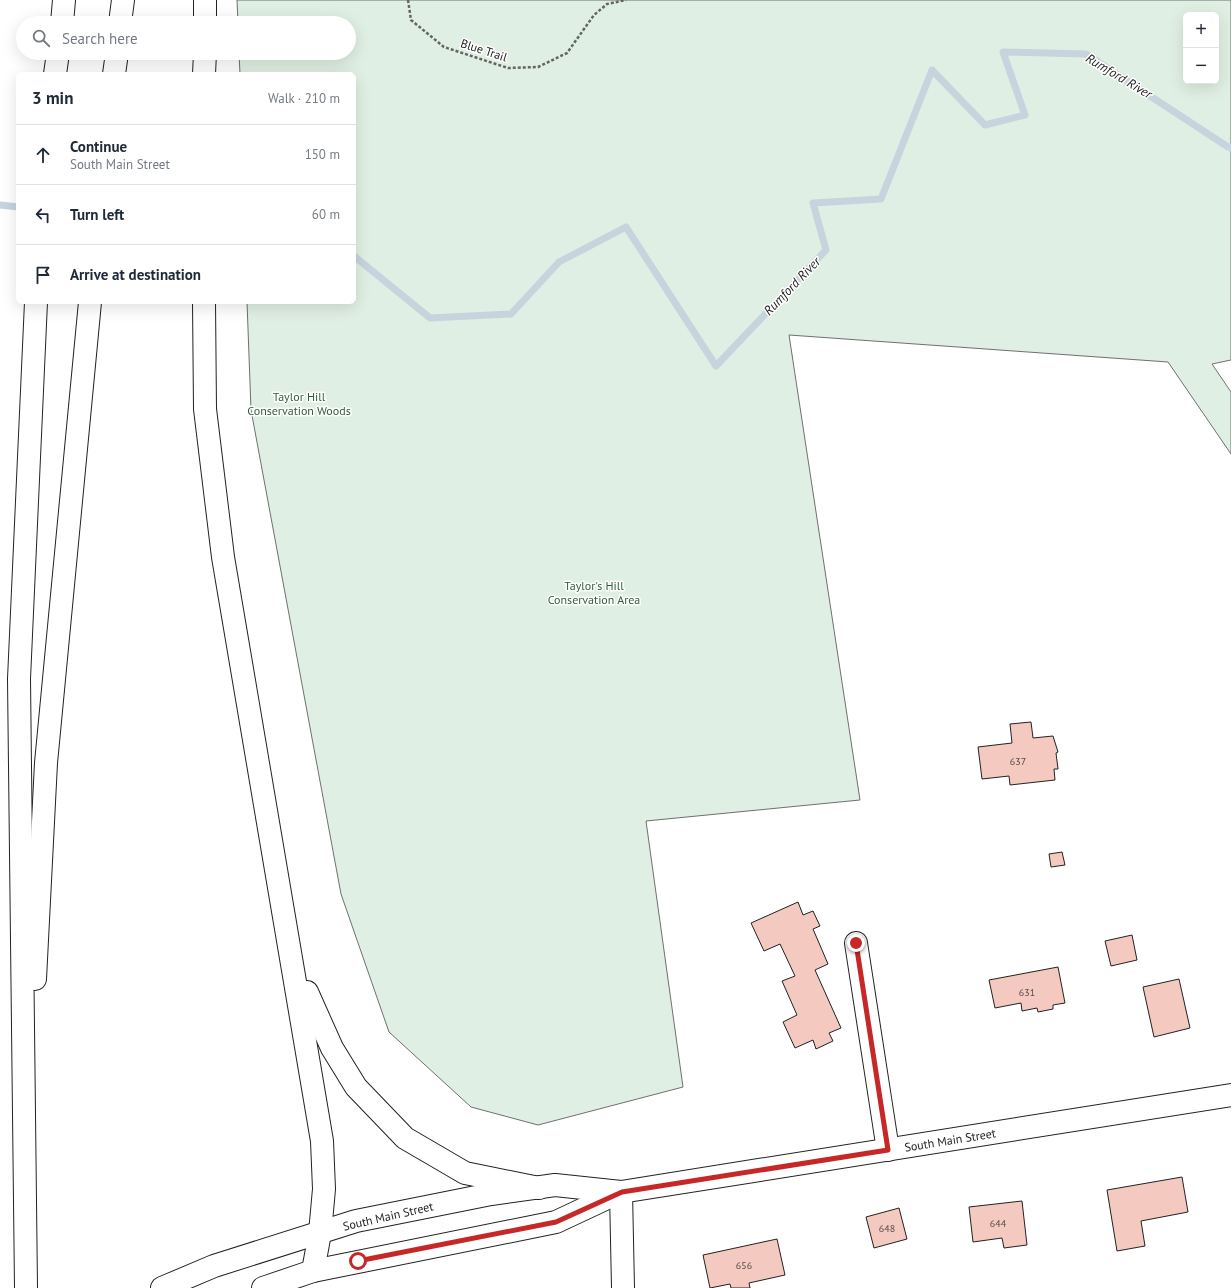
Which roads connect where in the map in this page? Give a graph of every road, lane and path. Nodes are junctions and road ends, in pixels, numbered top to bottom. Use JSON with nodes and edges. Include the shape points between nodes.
{"nodes":[{"id":1,"x":64,"y":0,"type":"edge"},
{"id":2,"x":123,"y":0,"type":"edge"},
{"id":3,"x":205,"y":0,"type":"edge"},
{"id":4,"x":408,"y":0,"type":"edge"},
{"id":5,"x":626,"y":0,"type":"edge"},
{"id":6,"x":63,"y":16,"type":"edge"},
{"id":7,"x":121,"y":16,"type":"edge"},
{"id":8,"x":205,"y":16,"type":"edge"},
{"id":9,"x":57,"y":60,"type":"edge"},
{"id":10,"x":116,"y":60,"type":"edge"},
{"id":11,"x":205,"y":60,"type":"edge"},
{"id":12,"x":55,"y":72,"type":"edge"},
{"id":13,"x":114,"y":72,"type":"edge"},
{"id":14,"x":204,"y":72,"type":"edge"},
{"id":15,"x":36,"y":304,"type":"edge"},
{"id":16,"x":90,"y":304,"type":"edge"},
{"id":17,"x":204,"y":304,"type":"edge"},
{"id":18,"x":286,"y":924,"type":"junction"},
{"id":19,"x":856,"y":943,"type":"dead end"},
{"id":20,"x":1231,"y":1095,"type":"edge"},
{"id":21,"x":888,"y":1150,"type":"junction"},
{"id":22,"x":539,"y":1188,"type":"junction"},
{"id":23,"x":622,"y":1192,"type":"junction"},
{"id":24,"x":24,"y":1218,"type":"junction"},
{"id":25,"x":320,"y":1233,"type":"junction"},
{"id":26,"x":313,"y":1271,"type":"junction"},
{"id":27,"x":26,"y":1288,"type":"edge"},
{"id":28,"x":162,"y":1288,"type":"edge"},
{"id":29,"x":263,"y":1288,"type":"edge"},
{"id":30,"x":622,"y":1288,"type":"edge"}],
"edges":[{"from":1,"to":6,"type":"main road"},
{"from":2,"to":7,"type":"main road"},
{"from":3,"to":8,"type":"main road"},
{"from":4,"to":5,"type":"path","name":"Blue Trail","via":[[411,20],[444,47],[508,68],[538,67],[567,53],[594,16],[607,4]]},
{"from":9,"to":12,"type":"main road"},
{"from":10,"to":13,"type":"main road"},
{"from":11,"to":14,"type":"main road"},
{"from":15,"to":24,"type":"main road","via":[[19,679]]},
{"from":16,"to":24,"type":"main road","via":[[46,763]]},
{"from":17,"to":18,"type":"main road","via":[[205,409],[223,557]]},
{"from":18,"to":22,"type":"main road","via":[[300,976],[332,1048],[356,1087],[399,1132],[465,1173]]},
{"from":18,"to":25,"type":"main road","via":[[322,1141],[324,1189]]},
{"from":19,"to":21,"type":"main road"},
{"from":20,"to":21,"type":"main road","name":"South Main Street"},
{"from":21,"to":23,"type":"main road","name":"South Main Street"},
{"from":22,"to":23,"type":"main road","name":"South Main Street","via":[[555,1185]]},
{"from":22,"to":25,"type":"main road","name":"South Main Street","via":[[491,1194],[356,1221]]},
{"from":23,"to":26,"type":"main road","name":"South Main Street","via":[[556,1222]]},
{"from":23,"to":30,"type":"main road"},
{"from":24,"to":27,"type":"main road"},
{"from":25,"to":26,"type":"main road"},
{"from":25,"to":28,"type":"main road","name":"South Main Street","via":[[214,1266]]},
{"from":26,"to":29,"type":"main road","name":"South Main Street"}]}
